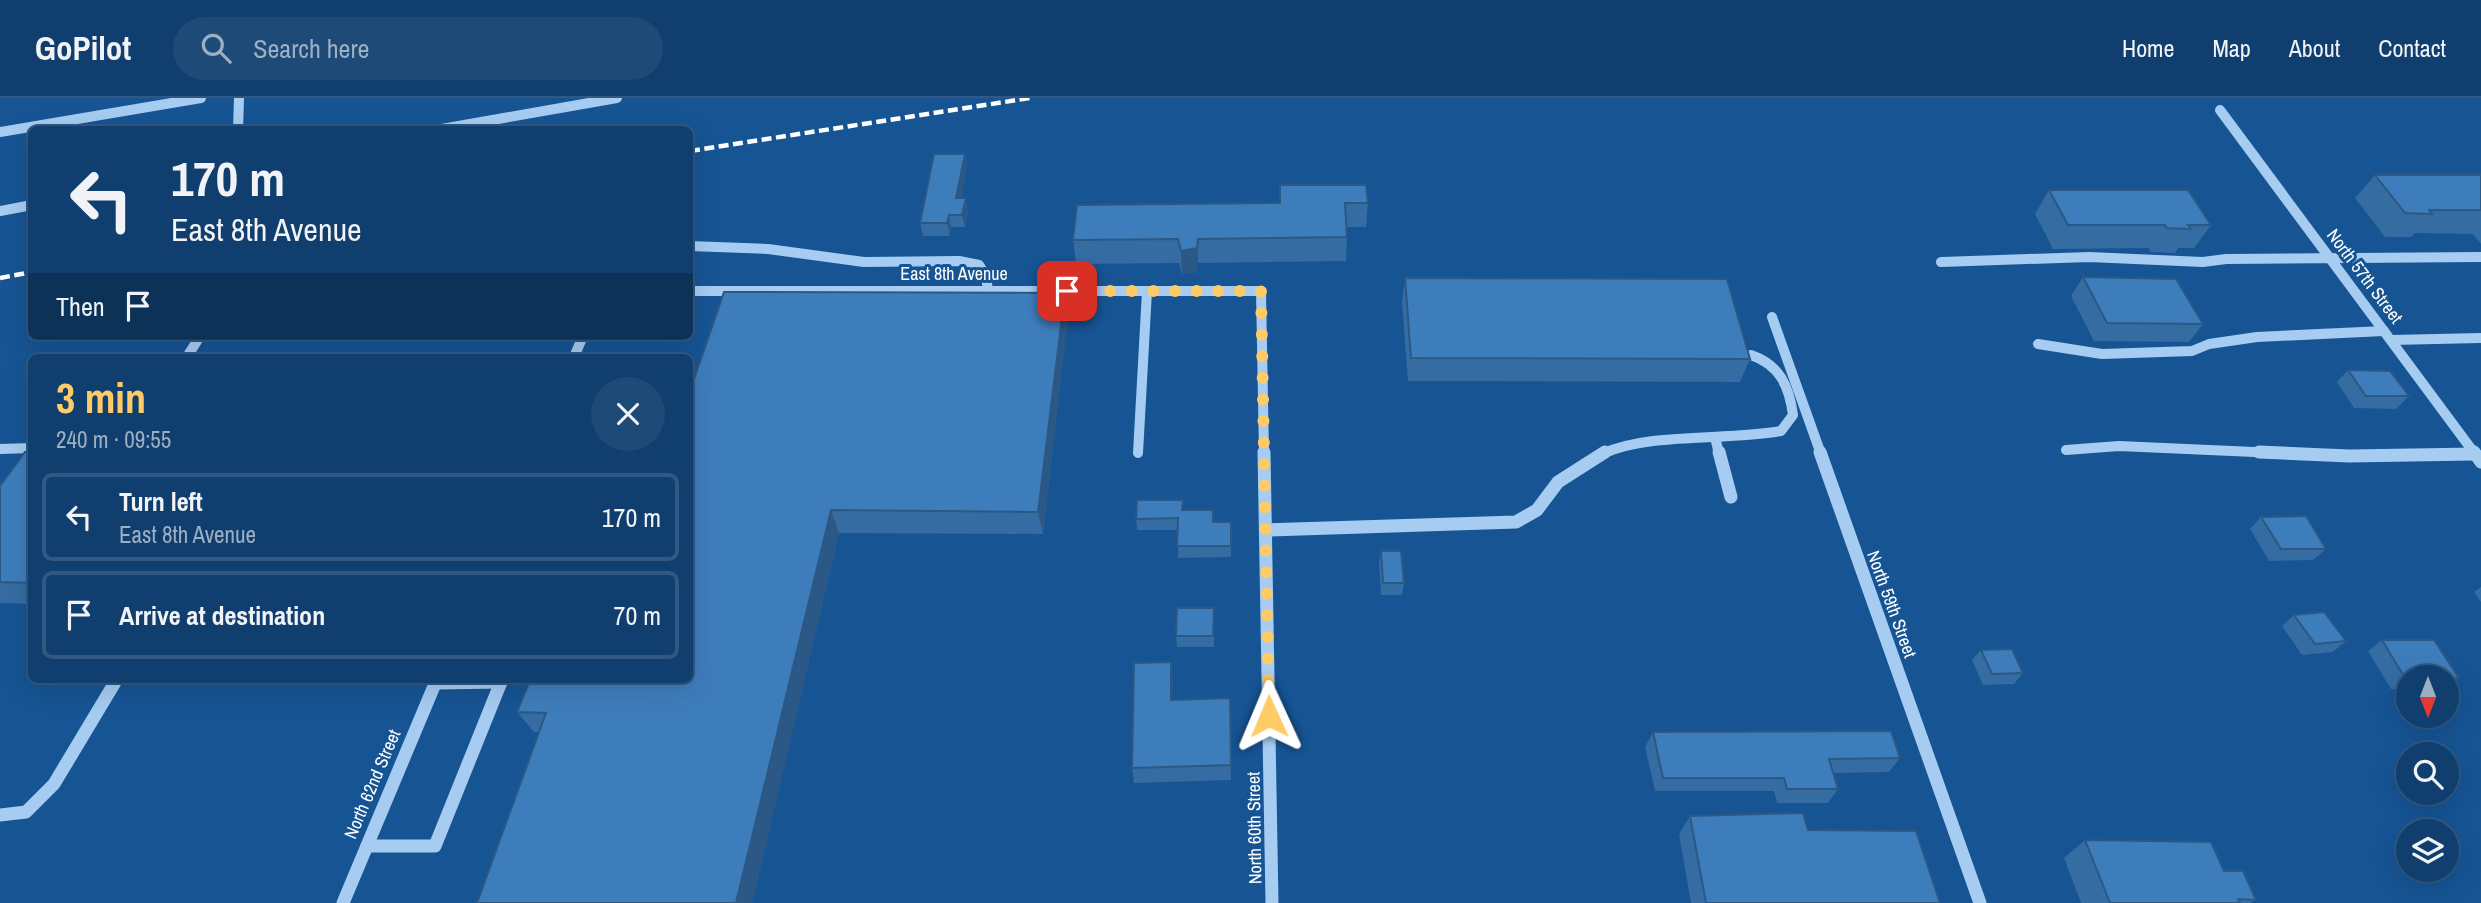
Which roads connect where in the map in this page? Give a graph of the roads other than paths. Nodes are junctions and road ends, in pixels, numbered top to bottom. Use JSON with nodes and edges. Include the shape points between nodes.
{"nodes":[{"id":1,"x":201,"y":98,"type":"edge"},
{"id":2,"x":239,"y":98,"type":"edge"},
{"id":3,"x":617,"y":98,"type":"edge"},
{"id":4,"x":2220,"y":110,"type":"dead end"},
{"id":5,"x":35,"y":126,"type":"edge"},
{"id":6,"x":238,"y":126,"type":"edge"},
{"id":7,"x":459,"y":126,"type":"edge"},
{"id":8,"x":28,"y":127,"type":"edge"},
{"id":9,"x":0,"y":132,"type":"edge"},
{"id":10,"x":28,"y":206,"type":"edge"},
{"id":11,"x":0,"y":211,"type":"edge"},
{"id":12,"x":693,"y":246,"type":"edge"},
{"id":13,"x":2481,"y":257,"type":"edge"},
{"id":14,"x":2330,"y":258,"type":"junction"},
{"id":15,"x":1941,"y":262,"type":"dead end"},
{"id":16,"x":693,"y":291,"type":"edge"},
{"id":17,"x":988,"y":291,"type":"junction"},
{"id":18,"x":1147,"y":291,"type":"junction"},
{"id":19,"x":1261,"y":291,"type":"joint"},
{"id":20,"x":1772,"y":317,"type":"dead end"},
{"id":21,"x":2387,"y":336,"type":"junction"},
{"id":22,"x":2481,"y":338,"type":"edge"},
{"id":23,"x":2038,"y":344,"type":"dead end"},
{"id":24,"x":1751,"y":355,"type":"edge"},
{"id":25,"x":1715,"y":438,"type":"junction"},
{"id":26,"x":28,"y":448,"type":"edge"},
{"id":27,"x":0,"y":449,"type":"edge"},
{"id":28,"x":2066,"y":450,"type":"dead end"},
{"id":29,"x":1138,"y":453,"type":"dead end"},
{"id":30,"x":2478,"y":458,"type":"edge"},
{"id":31,"x":1731,"y":497,"type":"dead end"},
{"id":32,"x":1266,"y":530,"type":"junction"},
{"id":33,"x":115,"y":683,"type":"edge"},
{"id":34,"x":436,"y":683,"type":"edge"},
{"id":35,"x":501,"y":683,"type":"edge"},
{"id":36,"x":0,"y":815,"type":"edge"},
{"id":37,"x":367,"y":846,"type":"junction"},
{"id":38,"x":342,"y":903,"type":"edge"},
{"id":39,"x":1272,"y":903,"type":"edge"},
{"id":40,"x":1980,"y":903,"type":"edge"}],
"edges":[{"from":1,"to":5,"type":"street"},
{"from":2,"to":6,"type":"street"},
{"from":3,"to":7,"type":"street"},
{"from":4,"to":14,"type":"street","name":"North 57th Street"},
{"from":8,"to":9,"type":"street"},
{"from":10,"to":11,"type":"street"},
{"from":12,"to":17,"type":"street","via":[[864,262],[959,261],[979,265]]},
{"from":13,"to":14,"type":"street"},
{"from":14,"to":15,"type":"street"},
{"from":14,"to":21,"type":"street","name":"North 57th Street"},
{"from":16,"to":17,"type":"street","name":"East 8th Avenue"},
{"from":17,"to":18,"type":"street","name":"East 8th Avenue"},
{"from":18,"to":19,"type":"street","name":"East 8th Avenue"},
{"from":18,"to":29,"type":"street"},
{"from":19,"to":32,"type":"street","name":"North 60th Street"},
{"from":20,"to":40,"type":"street","name":"North 59th Street"},
{"from":21,"to":22,"type":"street"},
{"from":21,"to":23,"type":"street","via":[[2262,337],[2203,345],[2192,351],[2102,354]]},
{"from":21,"to":30,"type":"street","name":"North 57th Street"},
{"from":24,"to":25,"type":"street","via":[[1773,366],[1787,380],[1793,415],[1781,430]]},
{"from":25,"to":31,"type":"street"},
{"from":25,"to":32,"type":"street","via":[[1653,442],[1605,452],[1558,482],[1537,510],[1516,522]]},
{"from":26,"to":27,"type":"street"},
{"from":28,"to":30,"type":"street","via":[[2119,446]]},
{"from":32,"to":39,"type":"street","name":"North 60th Street"},
{"from":33,"to":36,"type":"street","via":[[54,784],[26,812]]},
{"from":34,"to":37,"type":"street","name":"North 62nd Street"},
{"from":35,"to":37,"type":"street","via":[[435,846]]},
{"from":37,"to":38,"type":"street","name":"North 62nd Street"}]}
